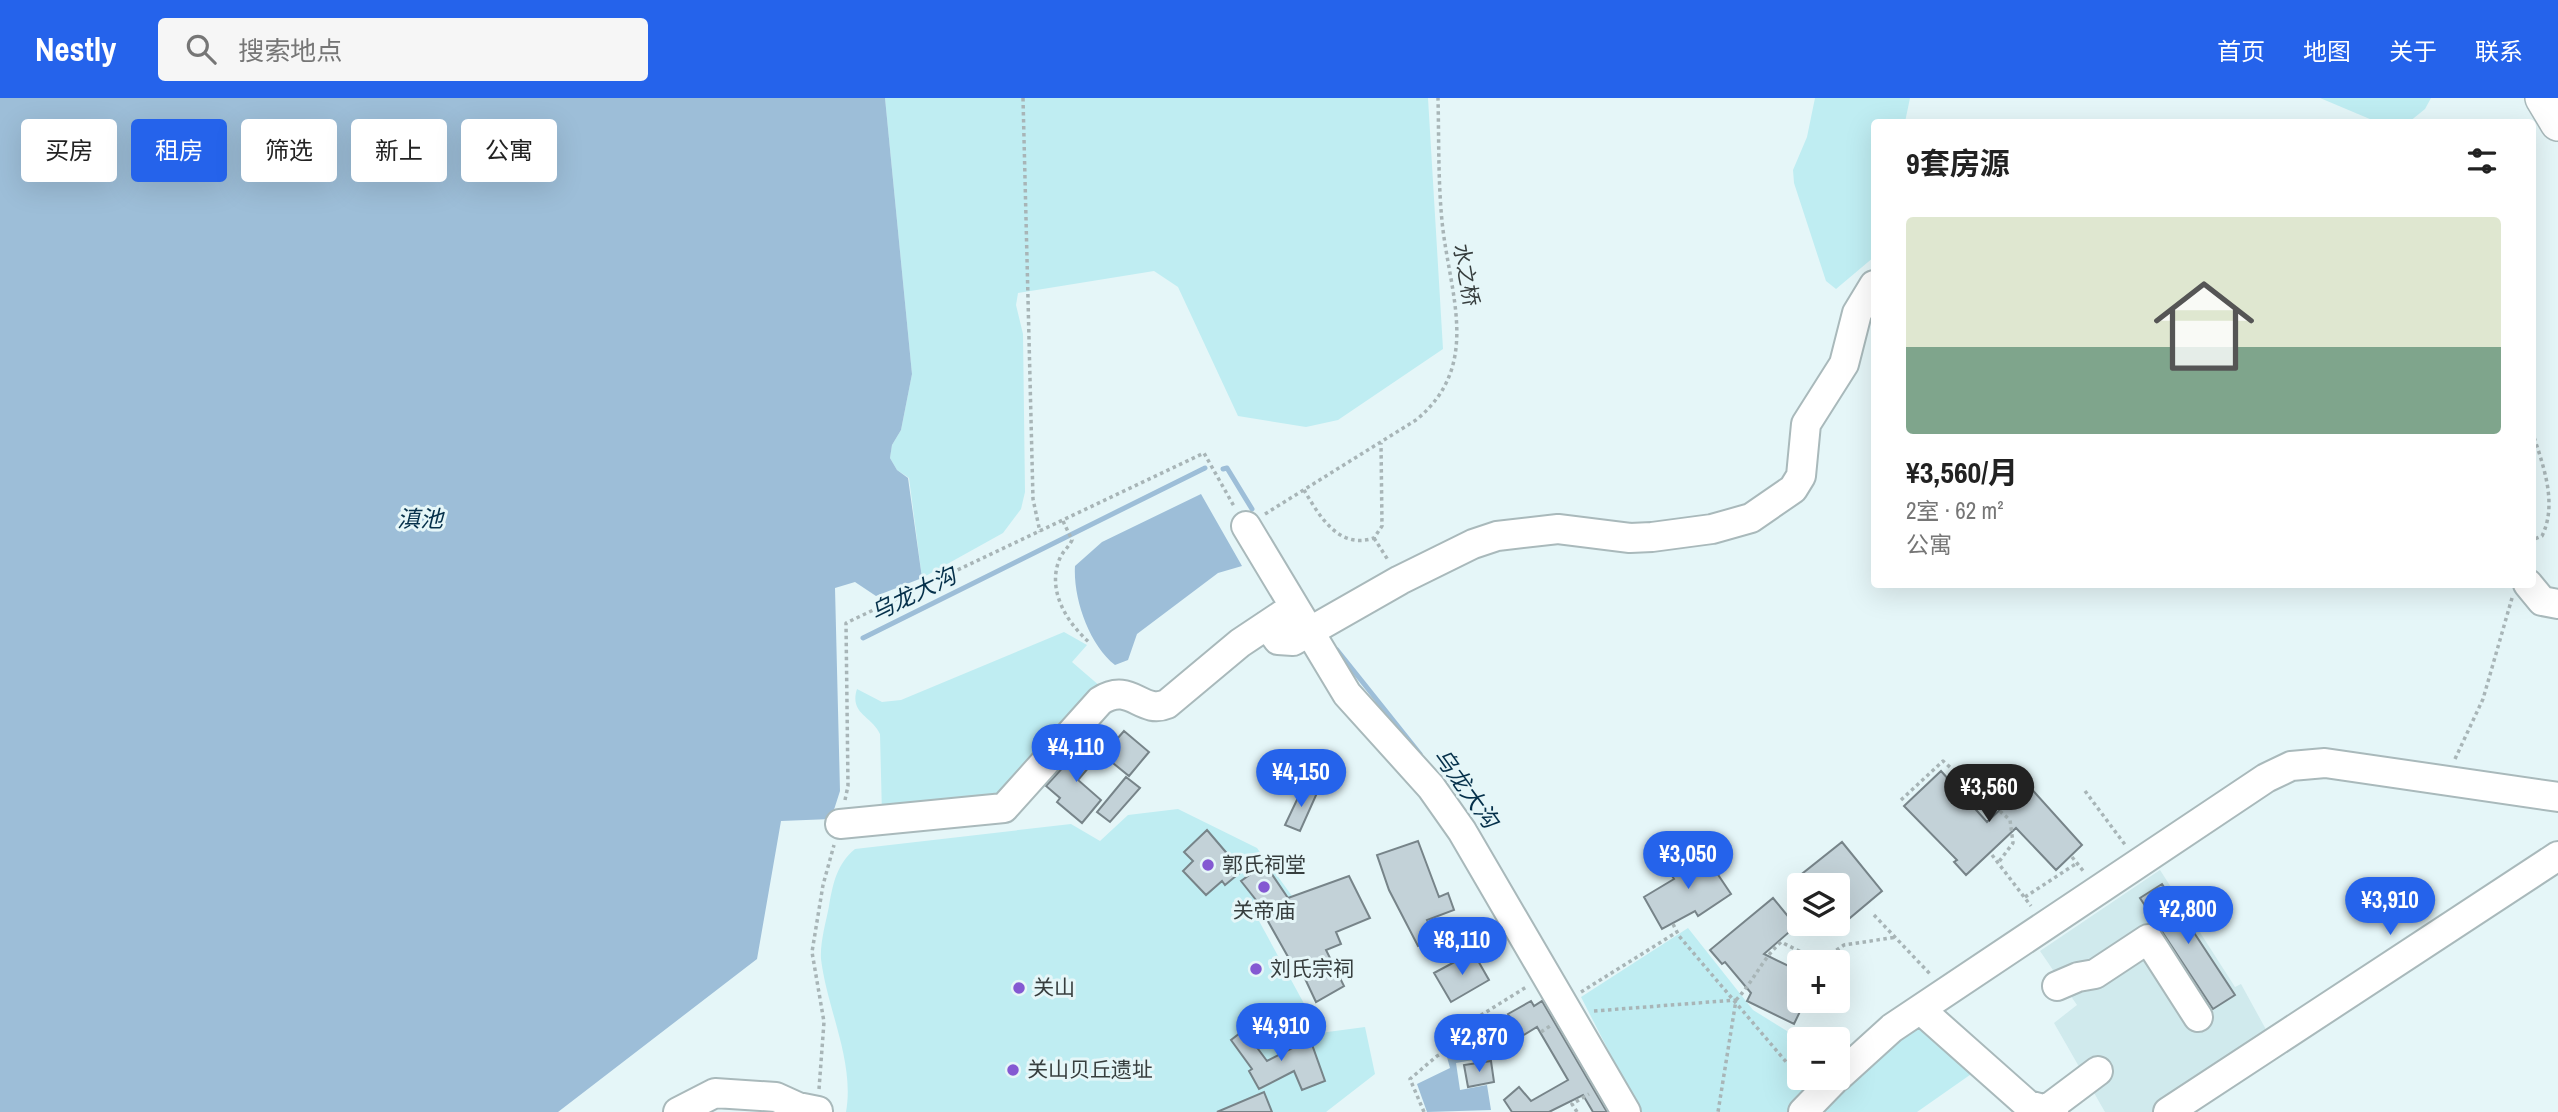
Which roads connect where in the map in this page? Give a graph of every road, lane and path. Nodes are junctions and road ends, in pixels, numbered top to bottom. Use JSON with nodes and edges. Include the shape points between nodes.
{"nodes":[{"id":1,"x":1023,"y":98,"type":"edge"},
{"id":2,"x":1438,"y":98,"type":"edge"},
{"id":3,"x":2543,"y":98,"type":"edge"},
{"id":4,"x":2558,"y":123,"type":"edge"},
{"id":5,"x":1871,"y":290,"type":"edge"},
{"id":6,"x":1381,"y":442,"type":"junction"},
{"id":7,"x":2536,"y":444,"type":"edge"},
{"id":8,"x":1304,"y":489,"type":"junction"},
{"id":9,"x":1063,"y":521,"type":"junction"},
{"id":10,"x":1246,"y":526,"type":"junction"},
{"id":11,"x":1040,"y":532,"type":"junction"},
{"id":12,"x":2536,"y":538,"type":"edge"},
{"id":13,"x":2521,"y":590,"type":"edge"},
{"id":14,"x":2558,"y":604,"type":"edge"},
{"id":15,"x":1293,"y":608,"type":"junction"},
{"id":16,"x":1267,"y":625,"type":"junction"},
{"id":17,"x":1309,"y":634,"type":"junction"},
{"id":18,"x":1090,"y":643,"type":"dead end"},
{"id":19,"x":2451,"y":781,"type":"junction"},
{"id":20,"x":2085,"y":791,"type":"dead end"},
{"id":21,"x":2558,"y":797,"type":"edge"},
{"id":22,"x":1901,"y":800,"type":"dead end"},
{"id":23,"x":839,"y":824,"type":"junction"},
{"id":24,"x":1992,"y":855,"type":"dead end"},
{"id":25,"x":2558,"y":856,"type":"edge"},
{"id":26,"x":1998,"y":863,"type":"junction"},
{"id":27,"x":2077,"y":863,"type":"dead end"},
{"id":28,"x":2138,"y":864,"type":"junction"},
{"id":29,"x":2025,"y":897,"type":"junction"},
{"id":30,"x":1874,"y":915,"type":"dead end"},
{"id":31,"x":1673,"y":924,"type":"dead end"},
{"id":32,"x":2045,"y":927,"type":"junction"},
{"id":33,"x":1677,"y":932,"type":"junction"},
{"id":34,"x":1897,"y":937,"type":"junction"},
{"id":35,"x":1797,"y":950,"type":"edge"},
{"id":36,"x":1837,"y":950,"type":"edge"},
{"id":37,"x":1546,"y":972,"type":"junction"},
{"id":38,"x":2057,"y":986,"type":"dead end"},
{"id":39,"x":1945,"y":994,"type":"junction"},
{"id":40,"x":1736,"y":1000,"type":"junction"},
{"id":41,"x":1574,"y":1003,"type":"junction"},
{"id":42,"x":1921,"y":1010,"type":"junction"},
{"id":43,"x":2198,"y":1017,"type":"dead end"},
{"id":44,"x":1787,"y":1062,"type":"edge"},
{"id":45,"x":1850,"y":1065,"type":"edge"},
{"id":46,"x":2098,"y":1070,"type":"dead end"},
{"id":47,"x":1824,"y":1090,"type":"edge"},
{"id":48,"x":1572,"y":1104,"type":"dead end"},
{"id":49,"x":818,"y":1111,"type":"edge"},
{"id":50,"x":2050,"y":1111,"type":"edge"},
{"id":51,"x":678,"y":1112,"type":"edge"},
{"id":52,"x":1424,"y":1112,"type":"edge"},
{"id":53,"x":1577,"y":1112,"type":"edge"},
{"id":54,"x":1626,"y":1112,"type":"edge"},
{"id":55,"x":1718,"y":1112,"type":"edge"},
{"id":56,"x":1803,"y":1112,"type":"edge"},
{"id":57,"x":2168,"y":1112,"type":"edge"}],
"edges":[{"from":1,"to":11,"type":"path","via":[[1033,499]]},
{"from":2,"to":6,"type":"path","name":"水之桥","via":[[1442,220],[1458,341],[1441,394],[1425,412]]},
{"from":3,"to":4,"type":"main road"},
{"from":5,"to":17,"type":"street","via":[[1857,313],[1844,364],[1806,424],[1801,475],[1793,489],[1751,517],[1723,527],[1652,537],[1558,529],[1497,536],[1400,580]]},
{"from":6,"to":8,"type":"path","name":"水之桥"},
{"from":6,"to":8,"type":"path","via":[[1382,526],[1374,538],[1355,541],[1330,528]]},
{"from":7,"to":12,"type":"path","via":[[2551,505],[2550,522]]},
{"from":8,"to":10,"type":"path","name":"水之桥"},
{"from":9,"to":10,"type":"path","via":[[1204,453]]},
{"from":9,"to":11,"type":"path"},
{"from":9,"to":18,"type":"path","via":[[1072,540],[1060,557],[1057,586],[1065,615]]},
{"from":10,"to":15,"type":"street"},
{"from":11,"to":23,"type":"path","via":[[846,623],[848,786]]},
{"from":13,"to":14,"type":"street"},
{"from":13,"to":19,"type":"path","via":[[2483,699],[2452,765]]},
{"from":15,"to":16,"type":"street"},
{"from":15,"to":17,"type":"street"},
{"from":16,"to":17,"type":"street","via":[[1273,636],[1286,643]]},
{"from":16,"to":23,"type":"street","via":[[1167,704],[1149,706],[1126,694],[1100,701],[1004,808]]},
{"from":17,"to":37,"type":"street","via":[[1347,694],[1431,787],[1462,831]]},
{"from":19,"to":21,"type":"street"},
{"from":19,"to":28,"type":"street","via":[[2325,763],[2291,766]]},
{"from":20,"to":28,"type":"path"},
{"from":22,"to":26,"type":"path","via":[[1943,761],[2010,820],[2014,843]]},
{"from":23,"to":49,"type":"path","via":[[812,952],[824,1022]]},
{"from":24,"to":26,"type":"path"},
{"from":25,"to":57,"type":"street"},
{"from":26,"to":29,"type":"path"},
{"from":27,"to":29,"type":"path"},
{"from":28,"to":32,"type":"street"},
{"from":29,"to":32,"type":"path"},
{"from":30,"to":34,"type":"path"},
{"from":31,"to":33,"type":"path"},
{"from":32,"to":39,"type":"street"},
{"from":33,"to":40,"type":"path"},
{"from":33,"to":41,"type":"path"},
{"from":34,"to":36,"type":"path"},
{"from":34,"to":39,"type":"path"},
{"from":35,"to":40,"type":"path","via":[[1781,942],[1767,954],[1753,983]]},
{"from":37,"to":41,"type":"street"},
{"from":37,"to":52,"type":"path","via":[[1469,1022],[1457,1045],[1410,1079]]},
{"from":38,"to":43,"type":"street","via":[[2095,974],[2148,939]]},
{"from":39,"to":42,"type":"street"},
{"from":40,"to":41,"type":"path"},
{"from":40,"to":44,"type":"path"},
{"from":40,"to":55,"type":"path"},
{"from":41,"to":54,"type":"street"},
{"from":42,"to":45,"type":"street","via":[[1892,1028]]},
{"from":42,"to":50,"type":"street","via":[[2028,1105]]},
{"from":46,"to":50,"type":"street"},
{"from":47,"to":56,"type":"street"},
{"from":48,"to":53,"type":"path"},
{"from":49,"to":51,"type":"street","via":[[776,1097],[715,1093]]}]}
